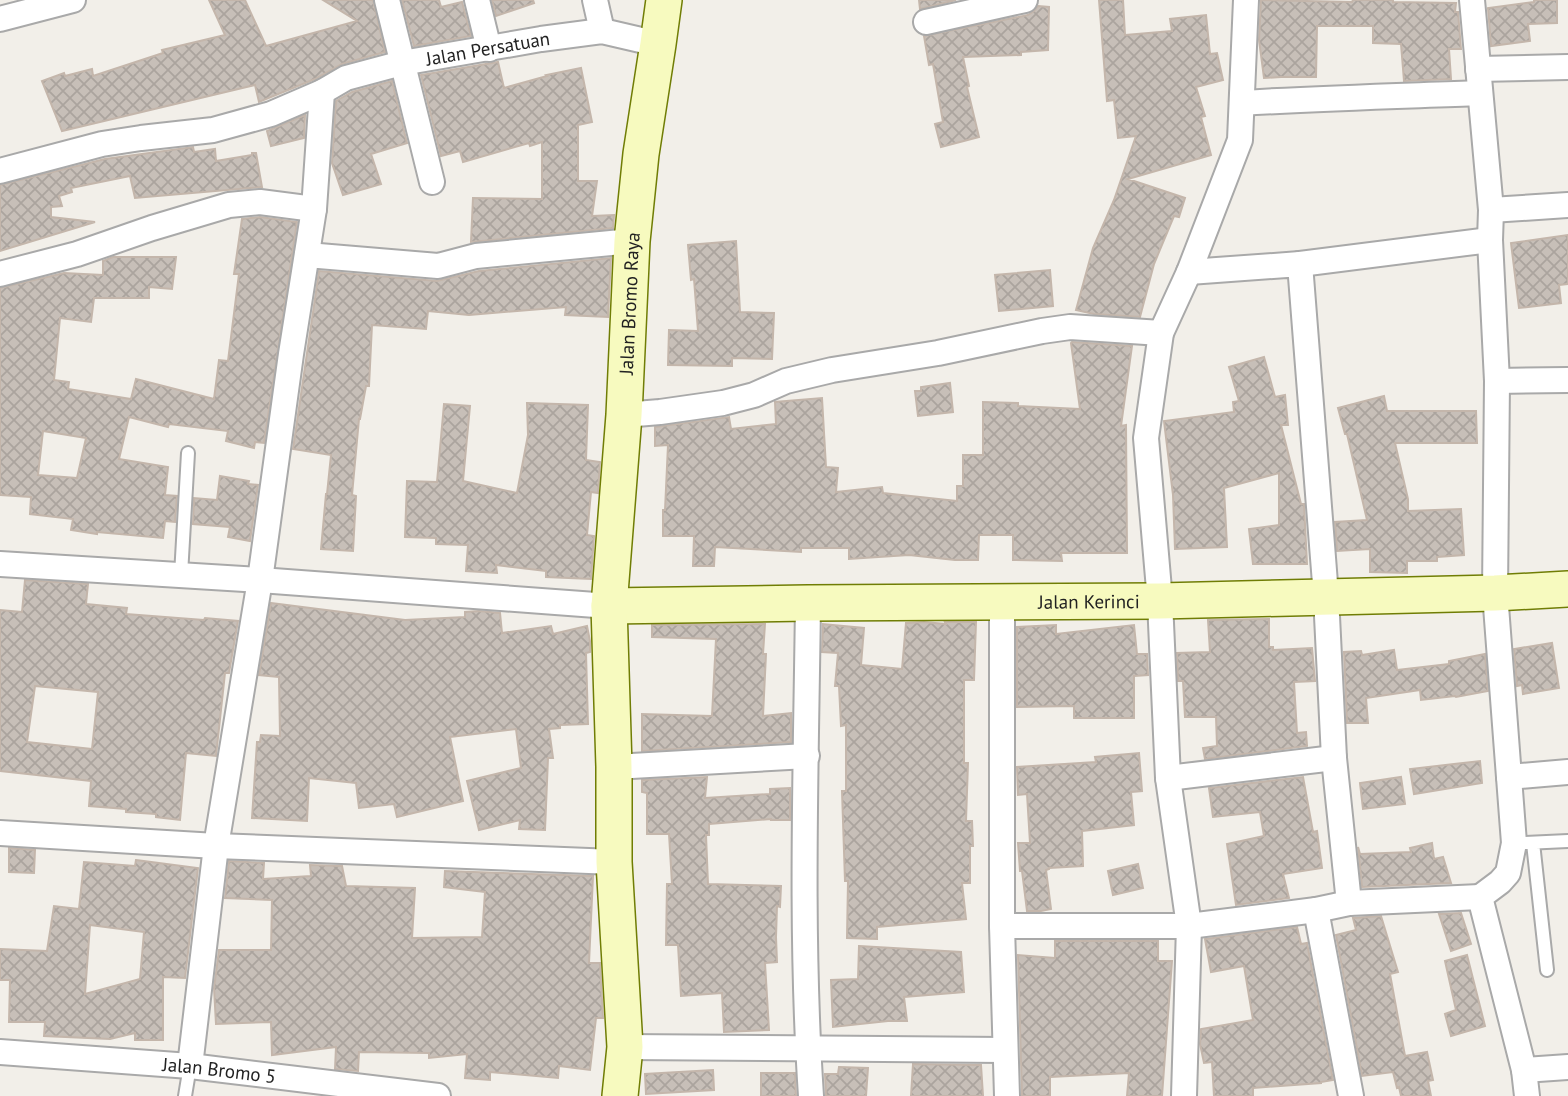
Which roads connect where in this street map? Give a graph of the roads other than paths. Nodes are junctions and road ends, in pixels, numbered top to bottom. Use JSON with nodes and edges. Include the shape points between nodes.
{"nodes":[{"id":1,"x":74,"y":0,"type":"edge"},
{"id":2,"x":387,"y":0,"type":"edge"},
{"id":3,"x":477,"y":0,"type":"edge"},
{"id":4,"x":595,"y":0,"type":"edge"},
{"id":5,"x":664,"y":0,"type":"edge"},
{"id":6,"x":1025,"y":0,"type":"edge"},
{"id":7,"x":1246,"y":0,"type":"edge"},
{"id":8,"x":1472,"y":0,"type":"edge"},
{"id":9,"x":0,"y":19,"type":"edge"},
{"id":10,"x":926,"y":22,"type":"dead end"},
{"id":11,"x":602,"y":32,"type":"junction"},
{"id":12,"x":659,"y":44,"type":"junction"},
{"id":13,"x":489,"y":49,"type":"junction"},
{"id":14,"x":402,"y":63,"type":"junction"},
{"id":15,"x":1568,"y":67,"type":"edge"},
{"id":16,"x":1479,"y":81,"type":"junction"},
{"id":17,"x":322,"y":92,"type":"junction"},
{"id":18,"x":1242,"y":103,"type":"junction"},
{"id":19,"x":0,"y":171,"type":"edge"},
{"id":20,"x":432,"y":182,"type":"dead end"},
{"id":21,"x":1568,"y":205,"type":"edge"},
{"id":22,"x":314,"y":209,"type":"junction"},
{"id":23,"x":1491,"y":210,"type":"junction"},
{"id":24,"x":1490,"y":240,"type":"junction"},
{"id":25,"x":632,"y":241,"type":"junction"},
{"id":26,"x":307,"y":255,"type":"junction"},
{"id":27,"x":1300,"y":264,"type":"junction"},
{"id":28,"x":1189,"y":272,"type":"junction"},
{"id":29,"x":0,"y":274,"type":"edge"},
{"id":30,"x":1161,"y":332,"type":"junction"},
{"id":31,"x":1568,"y":380,"type":"edge"},
{"id":32,"x":1497,"y":381,"type":"junction"},
{"id":33,"x":624,"y":415,"type":"junction"},
{"id":34,"x":188,"y":453,"type":"dead end"},
{"id":35,"x":0,"y":564,"type":"edge"},
{"id":36,"x":181,"y":575,"type":"junction"},
{"id":37,"x":260,"y":580,"type":"junction"},
{"id":38,"x":1568,"y":589,"type":"edge"},
{"id":39,"x":1495,"y":593,"type":"junction"},
{"id":40,"x":1326,"y":596,"type":"junction"},
{"id":41,"x":1002,"y":601,"type":"junction"},
{"id":42,"x":1160,"y":601,"type":"junction"},
{"id":43,"x":808,"y":603,"type":"junction"},
{"id":44,"x":609,"y":606,"type":"junction"},
{"id":45,"x":807,"y":756,"type":"junction"},
{"id":46,"x":1334,"y":758,"type":"junction"},
{"id":47,"x":614,"y":767,"type":"junction"},
{"id":48,"x":1568,"y":772,"type":"edge"},
{"id":49,"x":1509,"y":777,"type":"junction"},
{"id":50,"x":1168,"y":778,"type":"junction"},
{"id":51,"x":0,"y":832,"type":"edge"},
{"id":52,"x":1568,"y":841,"type":"edge"},
{"id":53,"x":1524,"y":843,"type":"junction"},
{"id":54,"x":216,"y":846,"type":"junction"},
{"id":55,"x":614,"y":862,"type":"junction"},
{"id":56,"x":1480,"y":897,"type":"junction"},
{"id":57,"x":1349,"y":904,"type":"junction"},
{"id":58,"x":1316,"y":910,"type":"junction"},
{"id":59,"x":1002,"y":926,"type":"junction"},
{"id":60,"x":1189,"y":926,"type":"junction"},
{"id":61,"x":1548,"y":970,"type":"dead end"},
{"id":62,"x":625,"y":1047,"type":"junction"},
{"id":63,"x":808,"y":1048,"type":"junction"},
{"id":64,"x":1004,"y":1050,"type":"junction"},
{"id":65,"x":0,"y":1052,"type":"edge"},
{"id":66,"x":190,"y":1066,"type":"junction"},
{"id":67,"x":1568,"y":1067,"type":"edge"},
{"id":68,"x":1524,"y":1070,"type":"junction"},
{"id":69,"x":387,"y":1093,"type":"edge"},
{"id":70,"x":185,"y":1096,"type":"edge"},
{"id":71,"x":438,"y":1096,"type":"edge"},
{"id":72,"x":620,"y":1096,"type":"edge"},
{"id":73,"x":811,"y":1096,"type":"edge"},
{"id":74,"x":1007,"y":1096,"type":"edge"},
{"id":75,"x":1184,"y":1096,"type":"edge"},
{"id":76,"x":1351,"y":1096,"type":"edge"},
{"id":77,"x":1527,"y":1096,"type":"edge"}],
"edges":[{"from":1,"to":9,"type":"street"},
{"from":2,"to":14,"type":"street"},
{"from":3,"to":13,"type":"street"},
{"from":4,"to":11,"type":"street"},
{"from":5,"to":12,"type":"main road","name":"Jalan Bromo Raya"},
{"from":6,"to":10,"type":"street"},
{"from":7,"to":18,"type":"street"},
{"from":8,"to":16,"type":"street"},
{"from":11,"to":12,"type":"street","name":"Jalan Persatuan"},
{"from":11,"to":13,"type":"street","name":"Jalan Persatuan"},
{"from":12,"to":25,"type":"main road","name":"Jalan Bromo Raya"},
{"from":13,"to":14,"type":"street","name":"Jalan Persatuan"},
{"from":14,"to":17,"type":"street","name":"Jalan Persatuan","via":[[346,78]]},
{"from":14,"to":20,"type":"street"},
{"from":15,"to":16,"type":"street"},
{"from":16,"to":18,"type":"street","via":[[1371,97]]},
{"from":16,"to":23,"type":"street"},
{"from":17,"to":19,"type":"street","name":"Jalan Persatuan","via":[[271,114],[212,130],[102,144]]},
{"from":17,"to":22,"type":"street"},
{"from":18,"to":28,"type":"street","via":[[1240,140]]},
{"from":21,"to":23,"type":"street"},
{"from":22,"to":26,"type":"street"},
{"from":22,"to":29,"type":"street","via":[[260,202],[229,205]]},
{"from":23,"to":24,"type":"street"},
{"from":24,"to":27,"type":"street"},
{"from":24,"to":32,"type":"street"},
{"from":25,"to":26,"type":"street","via":[[476,256],[438,266]]},
{"from":25,"to":33,"type":"main road","name":"Jalan Bromo Raya"},
{"from":26,"to":37,"type":"street"},
{"from":27,"to":28,"type":"street"},
{"from":27,"to":40,"type":"street"},
{"from":28,"to":30,"type":"street"},
{"from":30,"to":33,"type":"street","via":[[1070,327],[1042,331],[832,370],[723,404]]},
{"from":30,"to":42,"type":"street","via":[[1146,438]]},
{"from":31,"to":32,"type":"street"},
{"from":32,"to":39,"type":"street"},
{"from":33,"to":44,"type":"main road","name":"Jalan Bromo Raya"},
{"from":34,"to":36,"type":"lane"},
{"from":35,"to":36,"type":"street"},
{"from":36,"to":37,"type":"street"},
{"from":37,"to":44,"type":"street"},
{"from":37,"to":54,"type":"street"},
{"from":38,"to":39,"type":"main road","name":"Jalan Kerinci"},
{"from":39,"to":40,"type":"main road","name":"Jalan Kerinci"},
{"from":39,"to":49,"type":"street"},
{"from":40,"to":42,"type":"main road","name":"Jalan Kerinci"},
{"from":40,"to":46,"type":"street"},
{"from":41,"to":42,"type":"main road","name":"Jalan Kerinci"},
{"from":41,"to":43,"type":"main road","name":"Jalan Kerinci"},
{"from":41,"to":59,"type":"street"},
{"from":42,"to":50,"type":"street"},
{"from":43,"to":44,"type":"main road","name":"Jalan Kerinci"},
{"from":43,"to":45,"type":"street"},
{"from":44,"to":47,"type":"main road","name":"Jalan Bromo Raya"},
{"from":45,"to":47,"type":"street"},
{"from":45,"to":63,"type":"street"},
{"from":46,"to":50,"type":"street"},
{"from":46,"to":57,"type":"street"},
{"from":47,"to":55,"type":"main road","name":"Jalan Bromo Raya"},
{"from":48,"to":49,"type":"street"},
{"from":49,"to":53,"type":"street"},
{"from":50,"to":60,"type":"street"},
{"from":51,"to":54,"type":"street"},
{"from":52,"to":53,"type":"lane"},
{"from":53,"to":56,"type":"street","via":[[1500,883]]},
{"from":53,"to":61,"type":"lane"},
{"from":54,"to":55,"type":"street"},
{"from":54,"to":66,"type":"street"},
{"from":55,"to":62,"type":"main road","name":"Jalan Bromo Raya"},
{"from":56,"to":57,"type":"street"},
{"from":56,"to":68,"type":"street"},
{"from":57,"to":58,"type":"street"},
{"from":58,"to":60,"type":"street"},
{"from":58,"to":76,"type":"street"},
{"from":59,"to":60,"type":"street"},
{"from":59,"to":64,"type":"street"},
{"from":60,"to":75,"type":"street"},
{"from":62,"to":63,"type":"street"},
{"from":62,"to":72,"type":"main road","name":"Jalan Bromo Raya"},
{"from":63,"to":64,"type":"street"},
{"from":63,"to":73,"type":"street"},
{"from":64,"to":74,"type":"street"},
{"from":65,"to":66,"type":"street","name":"Jalan Bromo 5"},
{"from":66,"to":69,"type":"street","name":"Jalan Bromo 5"},
{"from":66,"to":70,"type":"lane"},
{"from":67,"to":68,"type":"street"},
{"from":68,"to":77,"type":"street"},
{"from":69,"to":71,"type":"street","name":"Jalan Bromo 5"}]}
